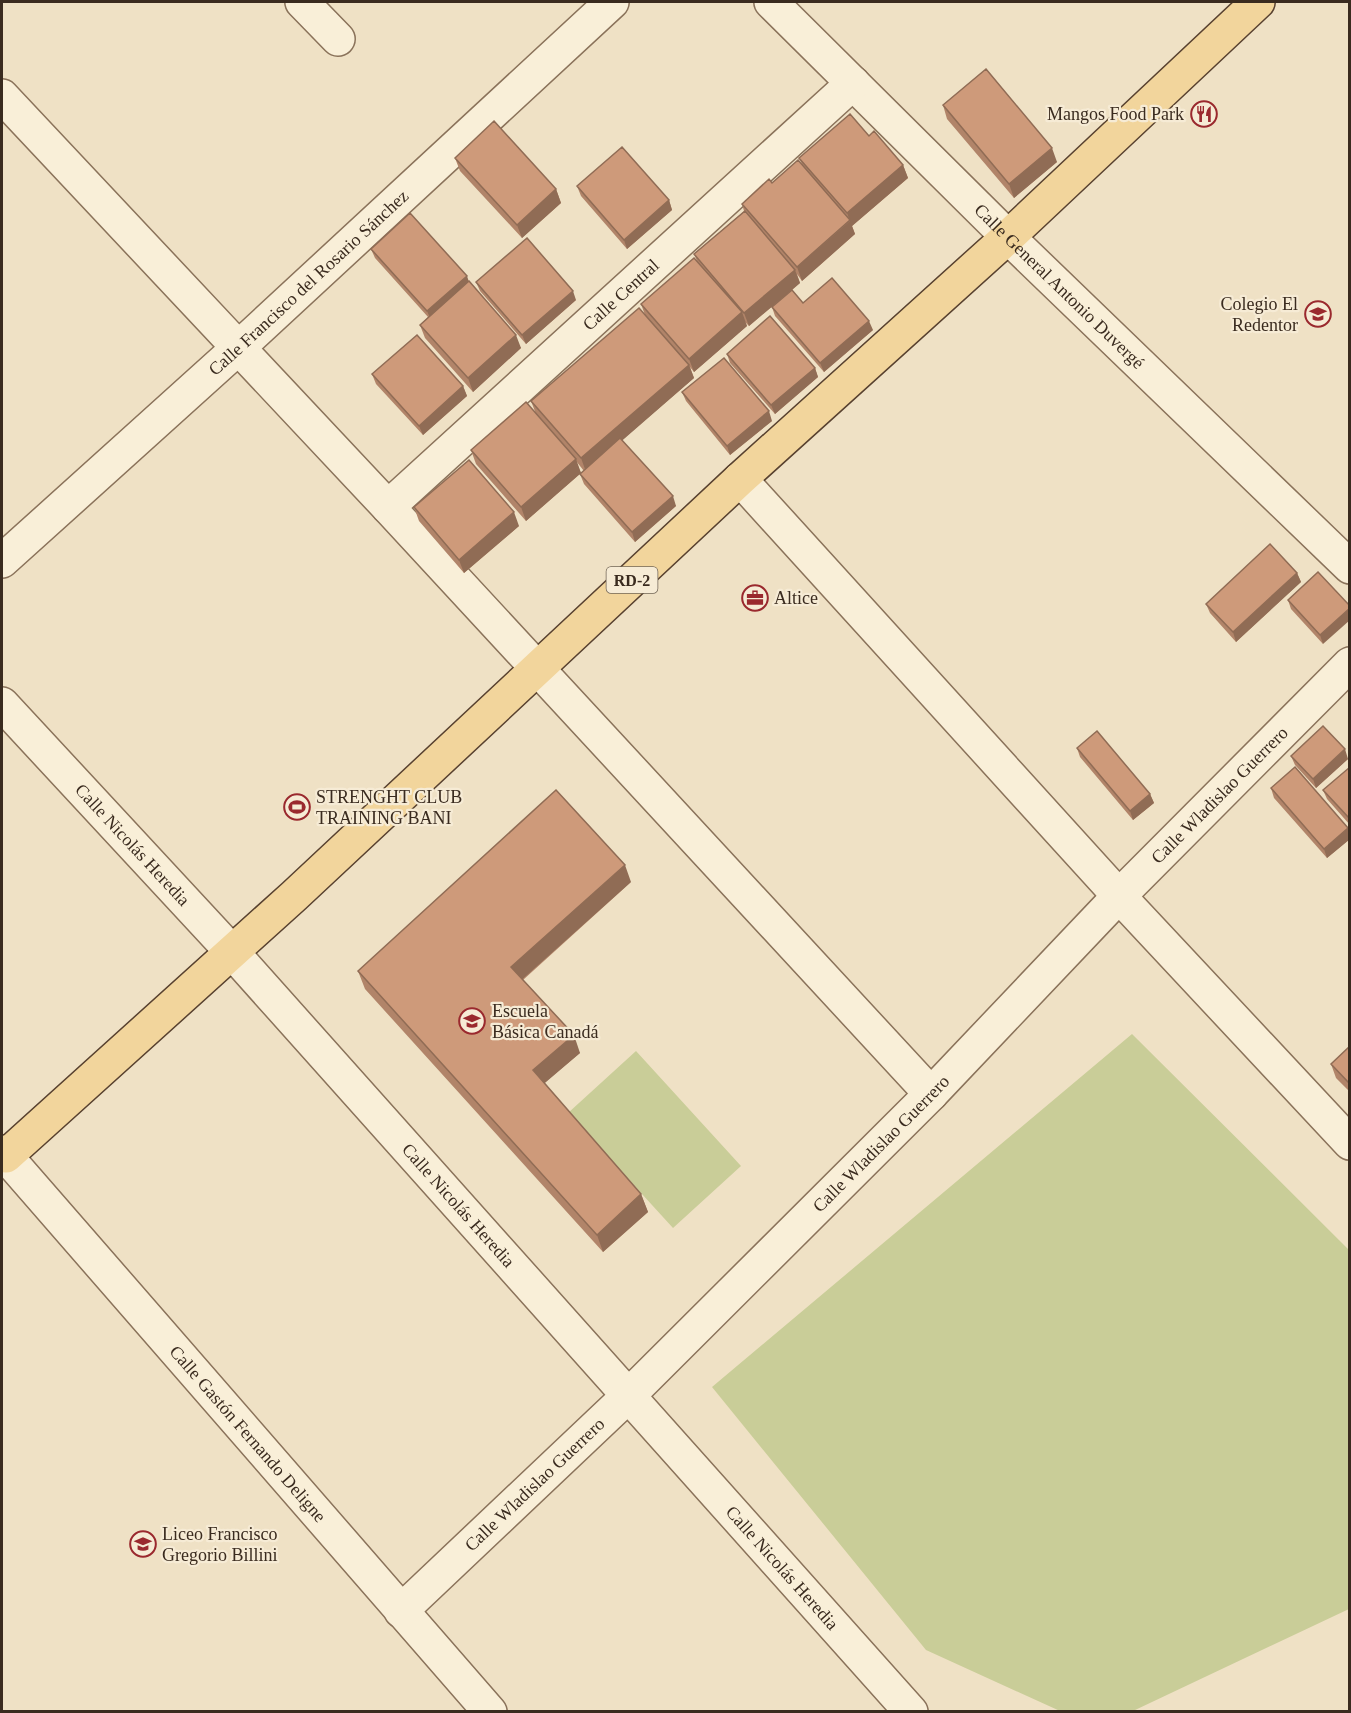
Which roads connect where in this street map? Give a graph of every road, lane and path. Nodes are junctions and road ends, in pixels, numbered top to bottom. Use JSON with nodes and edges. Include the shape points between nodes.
{"nodes":[{"id":1,"x":302,"y":2,"type":"edge"},
{"id":2,"x":612,"y":2,"type":"edge"},
{"id":3,"x":771,"y":2,"type":"edge"},
{"id":4,"x":1258,"y":2,"type":"edge"},
{"id":5,"x":338,"y":39,"type":"dead end"},
{"id":6,"x":853,"y":83,"type":"junction"},
{"id":7,"x":2,"y":96,"type":"edge"},
{"id":8,"x":1008,"y":237,"type":"junction"},
{"id":9,"x":237,"y":349,"type":"junction"},
{"id":10,"x":740,"y":480,"type":"junction"},
{"id":11,"x":388,"y":507,"type":"junction"},
{"id":12,"x":2,"y":561,"type":"edge"},
{"id":13,"x":1350,"y":567,"type":"edge"},
{"id":14,"x":1350,"y":663,"type":"edge"},
{"id":15,"x":538,"y":668,"type":"junction"},
{"id":16,"x":2,"y":704,"type":"edge"},
{"id":17,"x":1119,"y":896,"type":"junction"},
{"id":18,"x":232,"y":952,"type":"junction"},
{"id":19,"x":931,"y":1094,"type":"junction"},
{"id":20,"x":1350,"y":1143,"type":"edge"},
{"id":21,"x":3,"y":1156,"type":"edge"},
{"id":22,"x":627,"y":1397,"type":"junction"},
{"id":23,"x":401,"y":1611,"type":"junction"},
{"id":24,"x":474,"y":1706,"type":"edge"},
{"id":25,"x":911,"y":1712,"type":"edge"}],
"edges":[{"from":1,"to":5,"type":"street"},
{"from":2,"to":9,"type":"street","name":"Calle Francisco del Rosario Sánchez"},
{"from":3,"to":6,"type":"street","name":"Calle General Antonio Duvergé"},
{"from":4,"to":8,"type":"main road","number":"RD-2"},
{"from":6,"to":8,"type":"street","name":"Calle General Antonio Duvergé"},
{"from":6,"to":11,"type":"street","name":"Calle Central"},
{"from":7,"to":9,"type":"street"},
{"from":8,"to":10,"type":"main road","number":"RD-2"},
{"from":8,"to":13,"type":"street","name":"Calle General Antonio Duvergé"},
{"from":9,"to":11,"type":"street"},
{"from":9,"to":12,"type":"street","name":"Calle Francisco del Rosario Sánchez"},
{"from":10,"to":15,"type":"main road","number":"RD-2"},
{"from":10,"to":17,"type":"street"},
{"from":11,"to":15,"type":"street"},
{"from":14,"to":17,"type":"street","name":"Calle Wladislao Guerrero"},
{"from":15,"to":18,"type":"main road","number":"RD-2"},
{"from":15,"to":19,"type":"street"},
{"from":16,"to":18,"type":"street","name":"Calle Nicolás Heredia"},
{"from":17,"to":19,"type":"street","name":"Calle Wladislao Guerrero"},
{"from":17,"to":20,"type":"street"},
{"from":18,"to":21,"type":"main road","number":"RD-2"},
{"from":18,"to":22,"type":"street","name":"Calle Nicolás Heredia"},
{"from":19,"to":22,"type":"street","name":"Calle Wladislao Guerrero"},
{"from":21,"to":23,"type":"street","name":"Calle Gastón Fernando Deligne"},
{"from":22,"to":23,"type":"street","name":"Calle Wladislao Guerrero"},
{"from":22,"to":25,"type":"street","name":"Calle Nicolás Heredia"},
{"from":23,"to":24,"type":"street","name":"Calle Gastón Fernando Deligne"}]}
